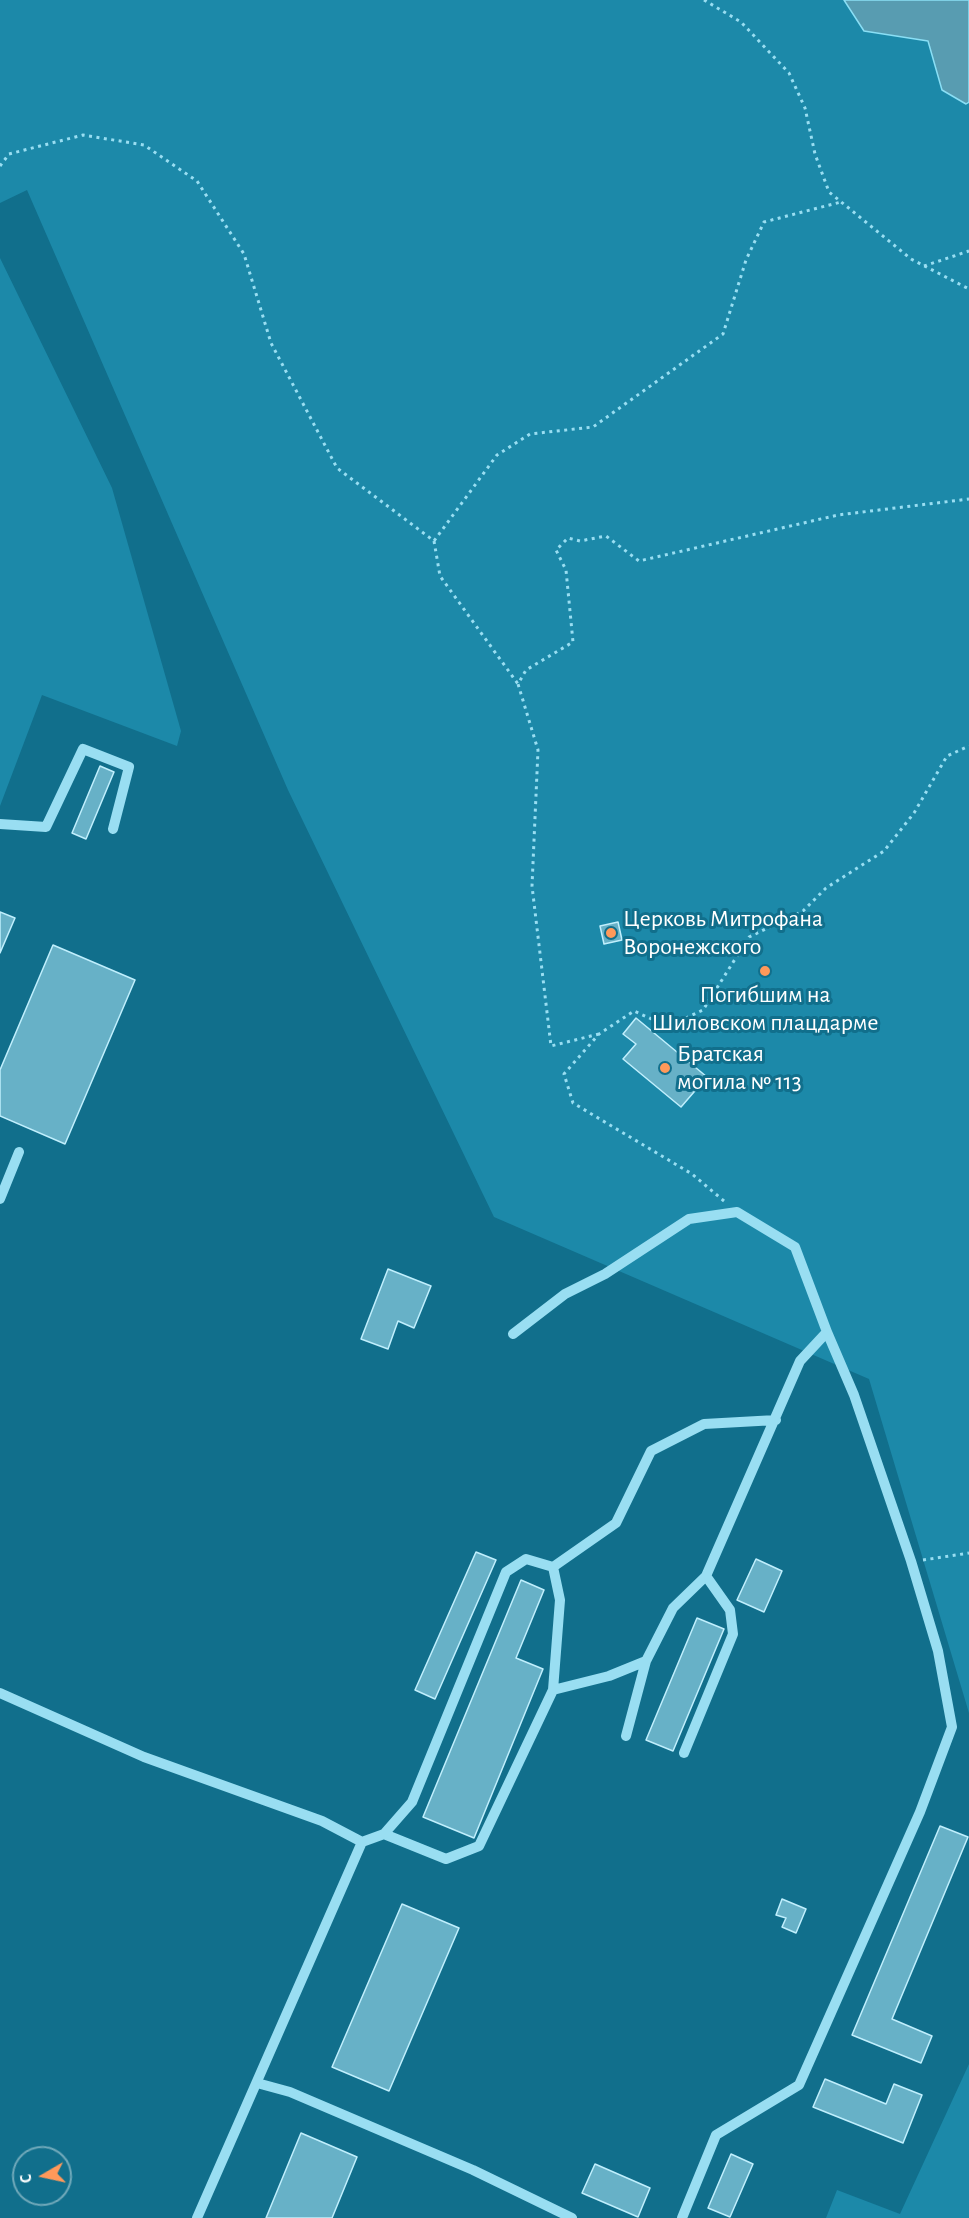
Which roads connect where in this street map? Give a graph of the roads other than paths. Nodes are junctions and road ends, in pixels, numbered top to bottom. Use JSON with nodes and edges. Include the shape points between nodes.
{"nodes":[{"id":1,"x":0,"y":824,"type":"edge"},
{"id":2,"x":113,"y":829,"type":"dead end"},
{"id":3,"x":20,"y":1152,"type":"dead end"},
{"id":4,"x":1,"y":1193,"type":"edge"},
{"id":5,"x":827,"y":1332,"type":"junction"},
{"id":6,"x":513,"y":1335,"type":"dead end"},
{"id":7,"x":776,"y":1420,"type":"junction"},
{"id":8,"x":552,"y":1567,"type":"junction"},
{"id":9,"x":706,"y":1576,"type":"junction"},
{"id":10,"x":646,"y":1661,"type":"junction"},
{"id":11,"x":553,"y":1689,"type":"junction"},
{"id":12,"x":0,"y":1693,"type":"edge"},
{"id":13,"x":626,"y":1736,"type":"dead end"},
{"id":14,"x":684,"y":1753,"type":"dead end"},
{"id":15,"x":384,"y":1834,"type":"junction"},
{"id":16,"x":362,"y":1842,"type":"junction"},
{"id":17,"x":257,"y":2083,"type":"junction"},
{"id":18,"x":197,"y":2218,"type":"edge"},
{"id":19,"x":572,"y":2218,"type":"edge"},
{"id":20,"x":682,"y":2218,"type":"edge"}],
"edges":[{"from":1,"to":2,"type":"lane","via":[[46,827],[83,749],[129,767]]},
{"from":3,"to":4,"type":"lane"},
{"from":5,"to":6,"type":"lane","via":[[795,1247],[737,1212],[689,1219],[605,1274],[565,1294]]},
{"from":5,"to":7,"type":"lane","via":[[800,1361]]},
{"from":5,"to":20,"type":"lane","via":[[854,1395],[911,1561],[938,1651],[952,1727],[920,1812],[799,2085],[716,2135]]},
{"from":7,"to":8,"type":"lane","via":[[704,1424],[651,1451],[616,1523]]},
{"from":7,"to":9,"type":"lane"},
{"from":8,"to":11,"type":"lane","via":[[560,1600]]},
{"from":8,"to":15,"type":"lane","via":[[526,1559],[506,1572],[412,1802]]},
{"from":9,"to":10,"type":"lane","via":[[673,1608]]},
{"from":9,"to":14,"type":"lane","via":[[730,1610],[733,1634]]},
{"from":10,"to":11,"type":"lane","via":[[609,1676]]},
{"from":10,"to":13,"type":"lane"},
{"from":11,"to":15,"type":"lane","via":[[479,1846],[446,1859]]},
{"from":12,"to":16,"type":"lane","via":[[144,1757],[322,1821]]},
{"from":15,"to":16,"type":"lane"},
{"from":16,"to":17,"type":"lane"},
{"from":17,"to":18,"type":"lane"},
{"from":17,"to":19,"type":"lane","via":[[290,2092],[462,2165]]}]}
